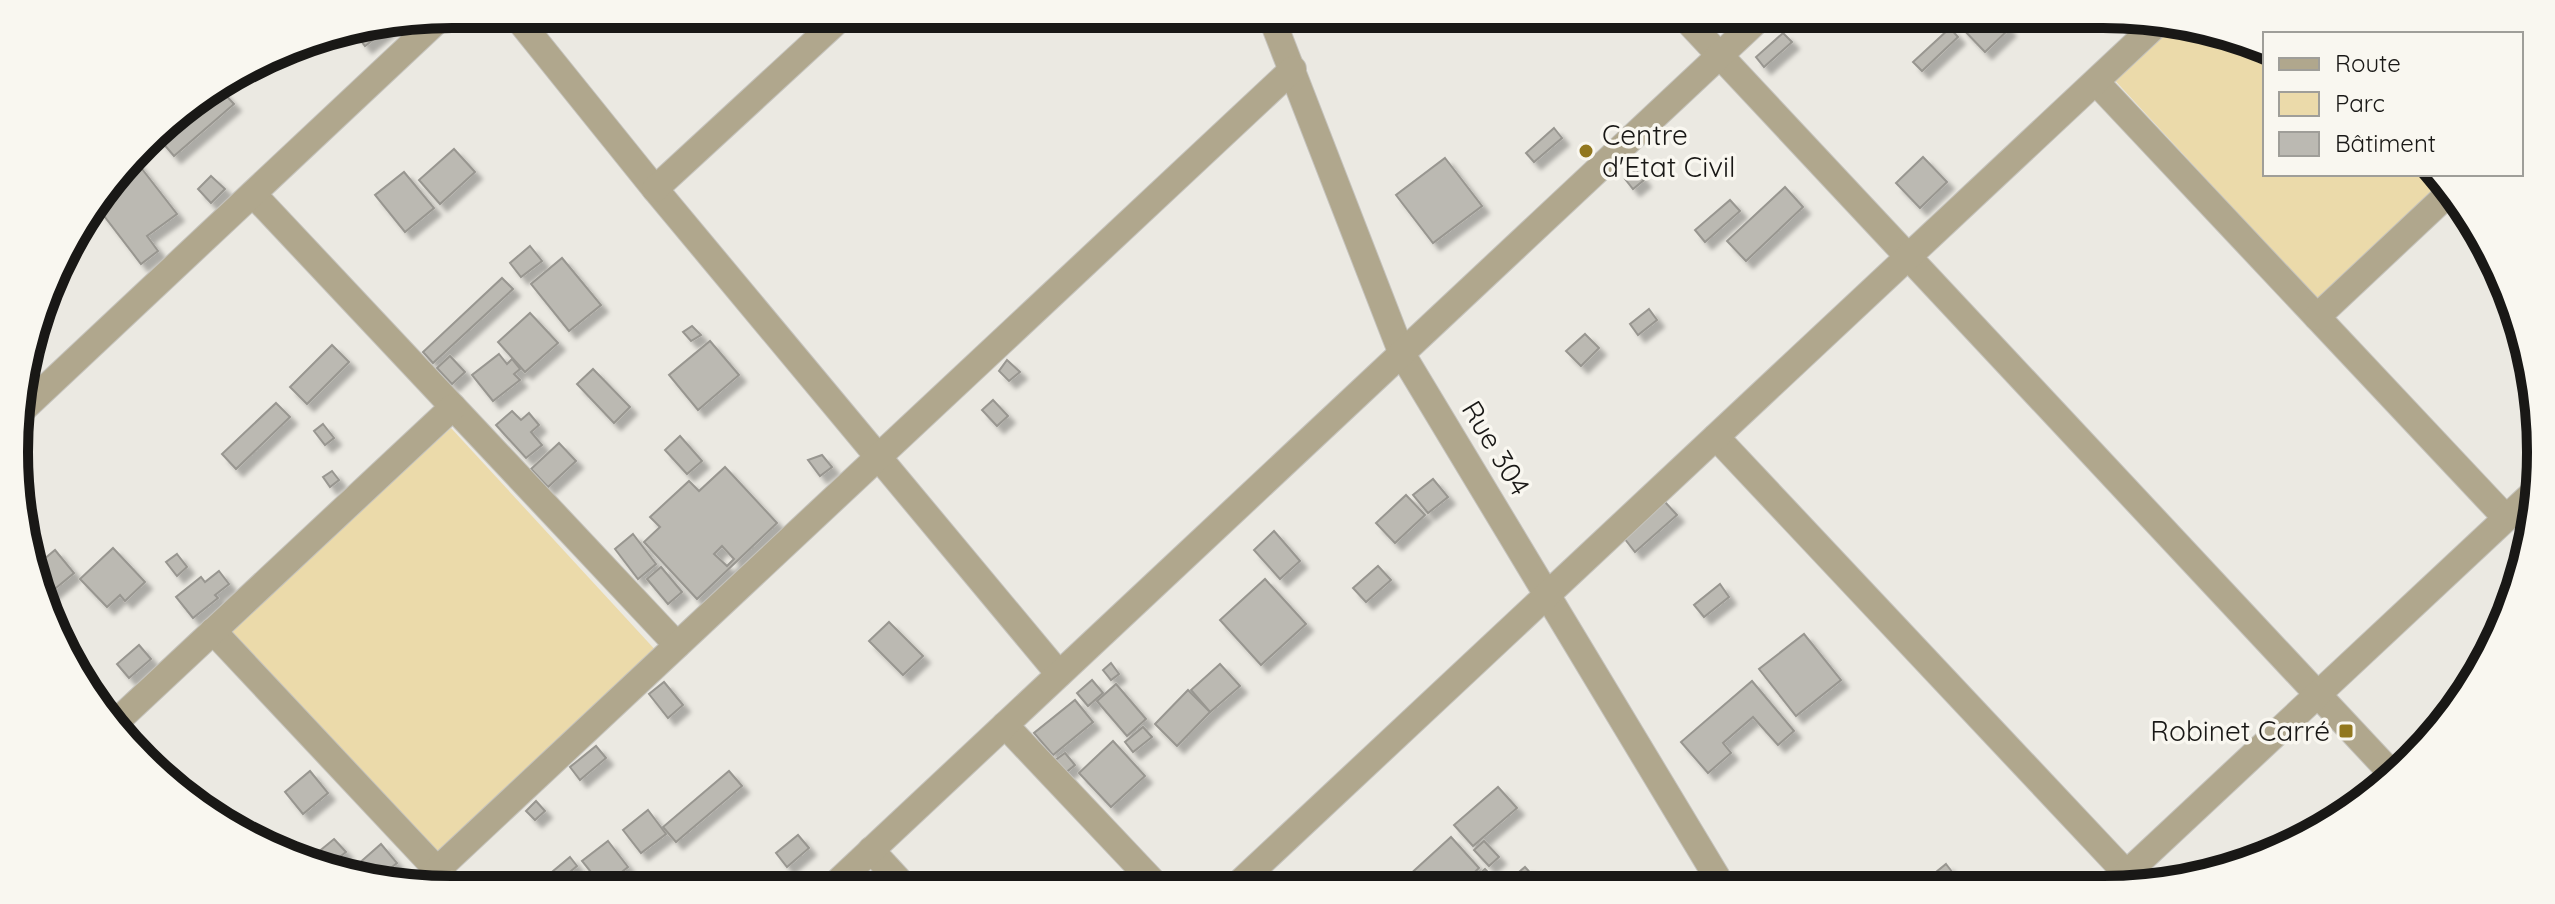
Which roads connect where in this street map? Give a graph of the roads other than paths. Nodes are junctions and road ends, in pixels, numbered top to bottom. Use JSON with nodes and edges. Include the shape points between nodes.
{"nodes":[{"id":1,"x":525,"y":28,"type":"edge"},
{"id":2,"x":830,"y":28,"type":"edge"},
{"id":3,"x":1276,"y":28,"type":"edge"},
{"id":4,"x":1694,"y":28,"type":"edge"},
{"id":5,"x":1749,"y":28,"type":"edge"},
{"id":6,"x":428,"y":29,"type":"edge"},
{"id":7,"x":2149,"y":31,"type":"edge"},
{"id":8,"x":1720,"y":55,"type":"junction"},
{"id":9,"x":1293,"y":69,"type":"junction"},
{"id":10,"x":2096,"y":82,"type":"junction"},
{"id":11,"x":655,"y":189,"type":"junction"},
{"id":12,"x":253,"y":194,"type":"junction"},
{"id":13,"x":2443,"y":199,"type":"edge"},
{"id":14,"x":1909,"y":257,"type":"junction"},
{"id":15,"x":2317,"y":317,"type":"junction"},
{"id":16,"x":1402,"y":354,"type":"junction"},
{"id":17,"x":32,"y":401,"type":"edge"},
{"id":18,"x":453,"y":407,"type":"junction"},
{"id":19,"x":1716,"y":437,"type":"junction"},
{"id":20,"x":878,"y":457,"type":"junction"},
{"id":21,"x":2524,"y":502,"type":"edge"},
{"id":22,"x":2506,"y":518,"type":"junction"},
{"id":23,"x":1548,"y":594,"type":"junction"},
{"id":24,"x":213,"y":631,"type":"junction"},
{"id":25,"x":677,"y":645,"type":"junction"},
{"id":26,"x":1059,"y":674,"type":"junction"},
{"id":27,"x":2318,"y":694,"type":"junction"},
{"id":28,"x":121,"y":717,"type":"edge"},
{"id":29,"x":1005,"y":725,"type":"junction"},
{"id":30,"x":2386,"y":768,"type":"edge"},
{"id":31,"x":871,"y":850,"type":"junction"},
{"id":32,"x":437,"y":870,"type":"junction"},
{"id":33,"x":2125,"y":875,"type":"edge"},
{"id":34,"x":442,"y":876,"type":"edge"},
{"id":35,"x":844,"y":876,"type":"edge"},
{"id":36,"x":895,"y":876,"type":"edge"},
{"id":37,"x":1148,"y":876,"type":"edge"},
{"id":38,"x":1255,"y":876,"type":"edge"},
{"id":39,"x":1716,"y":876,"type":"edge"},
{"id":40,"x":2116,"y":876,"type":"edge"}],
"edges":[{"from":1,"to":11,"type":"street"},
{"from":2,"to":11,"type":"street"},
{"from":3,"to":9,"type":"street","name":"Rue 304"},
{"from":4,"to":8,"type":"street"},
{"from":5,"to":8,"type":"street"},
{"from":6,"to":12,"type":"street"},
{"from":7,"to":10,"type":"street"},
{"from":8,"to":14,"type":"street"},
{"from":8,"to":16,"type":"street"},
{"from":9,"to":16,"type":"street","name":"Rue 304"},
{"from":9,"to":20,"type":"street"},
{"from":10,"to":14,"type":"street"},
{"from":10,"to":15,"type":"street"},
{"from":11,"to":20,"type":"street"},
{"from":12,"to":17,"type":"street"},
{"from":12,"to":18,"type":"street"},
{"from":13,"to":15,"type":"street"},
{"from":14,"to":19,"type":"street"},
{"from":14,"to":27,"type":"street"},
{"from":15,"to":22,"type":"street"},
{"from":16,"to":23,"type":"street","name":"Rue 304"},
{"from":16,"to":26,"type":"street"},
{"from":18,"to":24,"type":"street"},
{"from":18,"to":25,"type":"street"},
{"from":19,"to":23,"type":"street"},
{"from":19,"to":40,"type":"street"},
{"from":20,"to":25,"type":"street"},
{"from":20,"to":26,"type":"street"},
{"from":21,"to":22,"type":"street"},
{"from":22,"to":27,"type":"street"},
{"from":23,"to":38,"type":"street"},
{"from":23,"to":39,"type":"street","name":"Rue 304"},
{"from":24,"to":28,"type":"street"},
{"from":24,"to":32,"type":"street"},
{"from":25,"to":32,"type":"street"},
{"from":26,"to":29,"type":"street"},
{"from":27,"to":30,"type":"street"},
{"from":27,"to":33,"type":"street"},
{"from":29,"to":31,"type":"street"},
{"from":29,"to":37,"type":"street"},
{"from":31,"to":35,"type":"street"},
{"from":31,"to":36,"type":"street"},
{"from":32,"to":34,"type":"street"}]}
